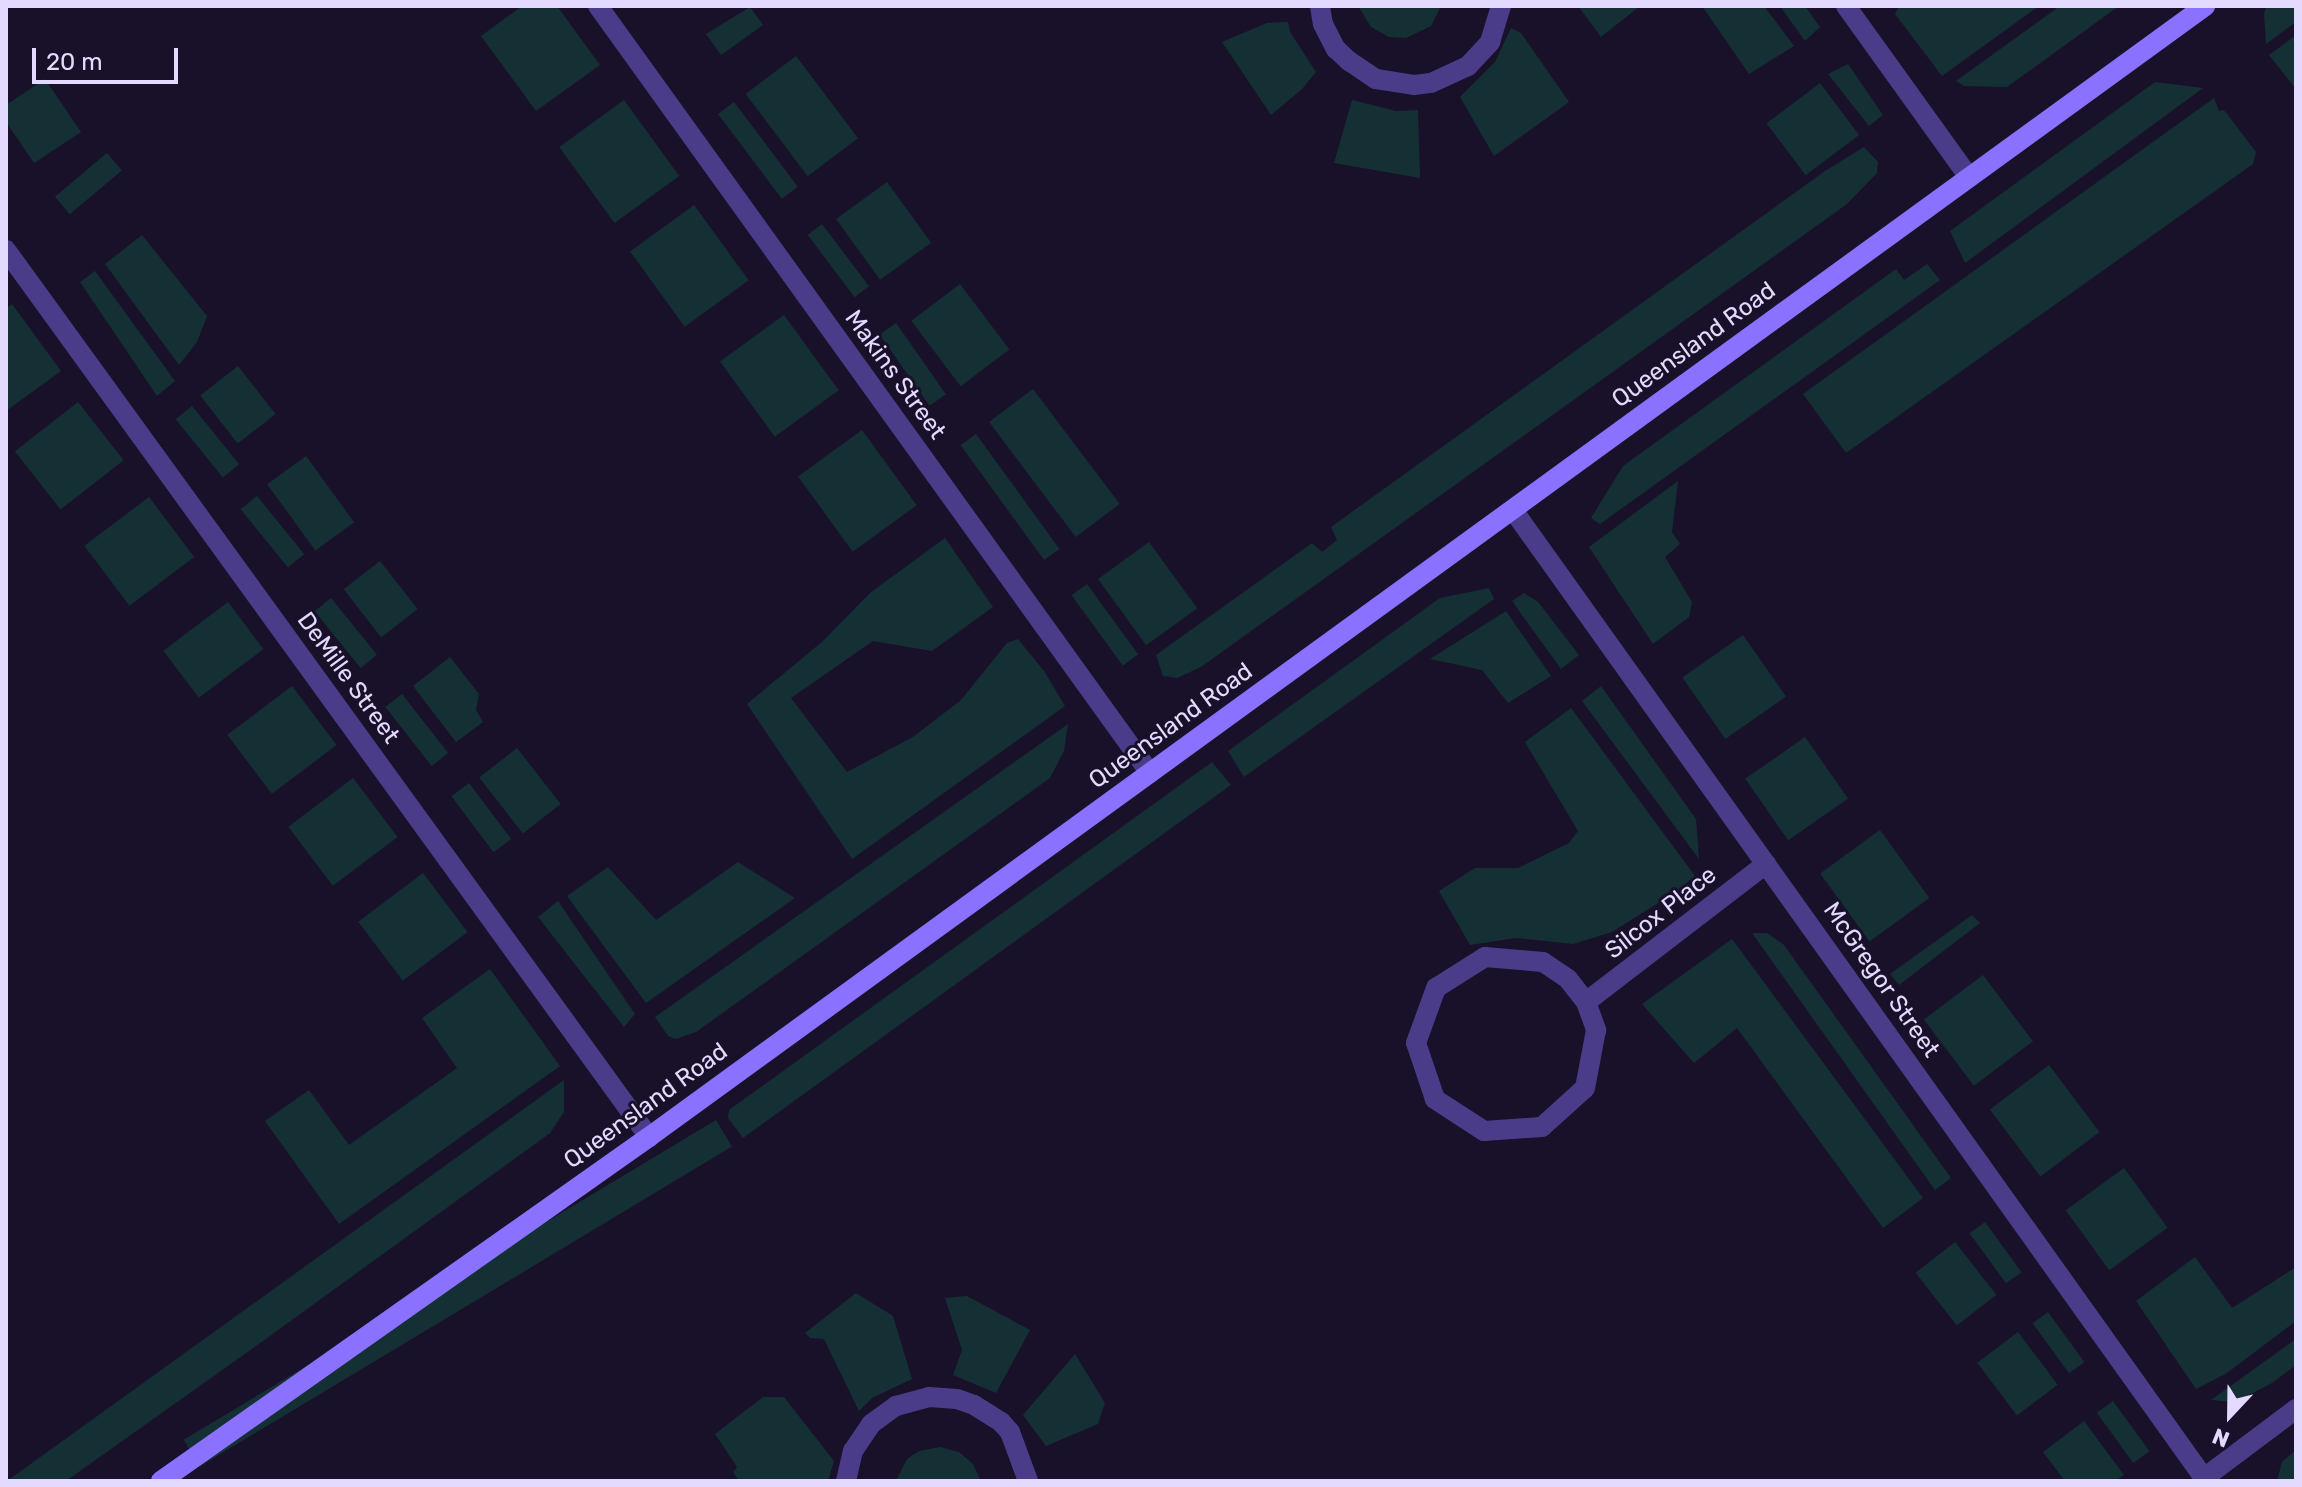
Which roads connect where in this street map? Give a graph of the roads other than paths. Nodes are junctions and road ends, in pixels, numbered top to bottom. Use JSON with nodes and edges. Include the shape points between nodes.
{"nodes":[{"id":1,"x":598,"y":6,"type":"edge"},
{"id":2,"x":1320,"y":6,"type":"edge"},
{"id":3,"x":1501,"y":6,"type":"edge"},
{"id":4,"x":1846,"y":6,"type":"edge"},
{"id":5,"x":2205,"y":6,"type":"edge"},
{"id":6,"x":1969,"y":177,"type":"junction"},
{"id":7,"x":6,"y":250,"type":"edge"},
{"id":8,"x":1513,"y":510,"type":"junction"},
{"id":9,"x":1150,"y":773,"type":"junction"},
{"id":10,"x":1766,"y":864,"type":"junction"},
{"id":11,"x":1586,"y":1002,"type":"junction"},
{"id":12,"x":649,"y":1137,"type":"junction"},
{"id":13,"x":2296,"y":1409,"type":"edge"},
{"id":14,"x":2205,"y":1479,"type":"edge"},
{"id":15,"x":161,"y":1481,"type":"edge"},
{"id":16,"x":846,"y":1481,"type":"edge"},
{"id":17,"x":1028,"y":1481,"type":"edge"}],
"edges":[{"from":1,"to":9,"type":"street","name":"Makins Street"},
{"from":2,"to":3,"type":"street","via":[[1336,49],[1349,61],[1376,79],[1414,85],[1468,66],[1490,42]]},
{"from":4,"to":6,"type":"street"},
{"from":5,"to":6,"type":"street","name":"Queensland Road"},
{"from":6,"to":8,"type":"street","name":"Queensland Road"},
{"from":7,"to":12,"type":"street","name":"DeMille Street"},
{"from":8,"to":9,"type":"street","name":"Queensland Road"},
{"from":8,"to":10,"type":"street","name":"McGregor Street"},
{"from":9,"to":12,"type":"street","name":"Queensland Road"},
{"from":10,"to":11,"type":"street","name":"Silcox Place"},
{"from":10,"to":14,"type":"street","name":"McGregor Street"},
{"from":11,"to":11,"type":"street","via":[[1568,979],[1543,962],[1485,957],[1436,988],[1416,1043],[1435,1099],[1484,1131],[1542,1127],[1585,1088],[1596,1030]]},
{"from":12,"to":15,"type":"street","name":"Queensland Road"},
{"from":13,"to":14,"type":"street"},
{"from":16,"to":17,"type":"street","via":[[853,1451],[871,1424],[896,1406],[929,1397],[957,1399],[1001,1422],[1010,1432]]}]}
